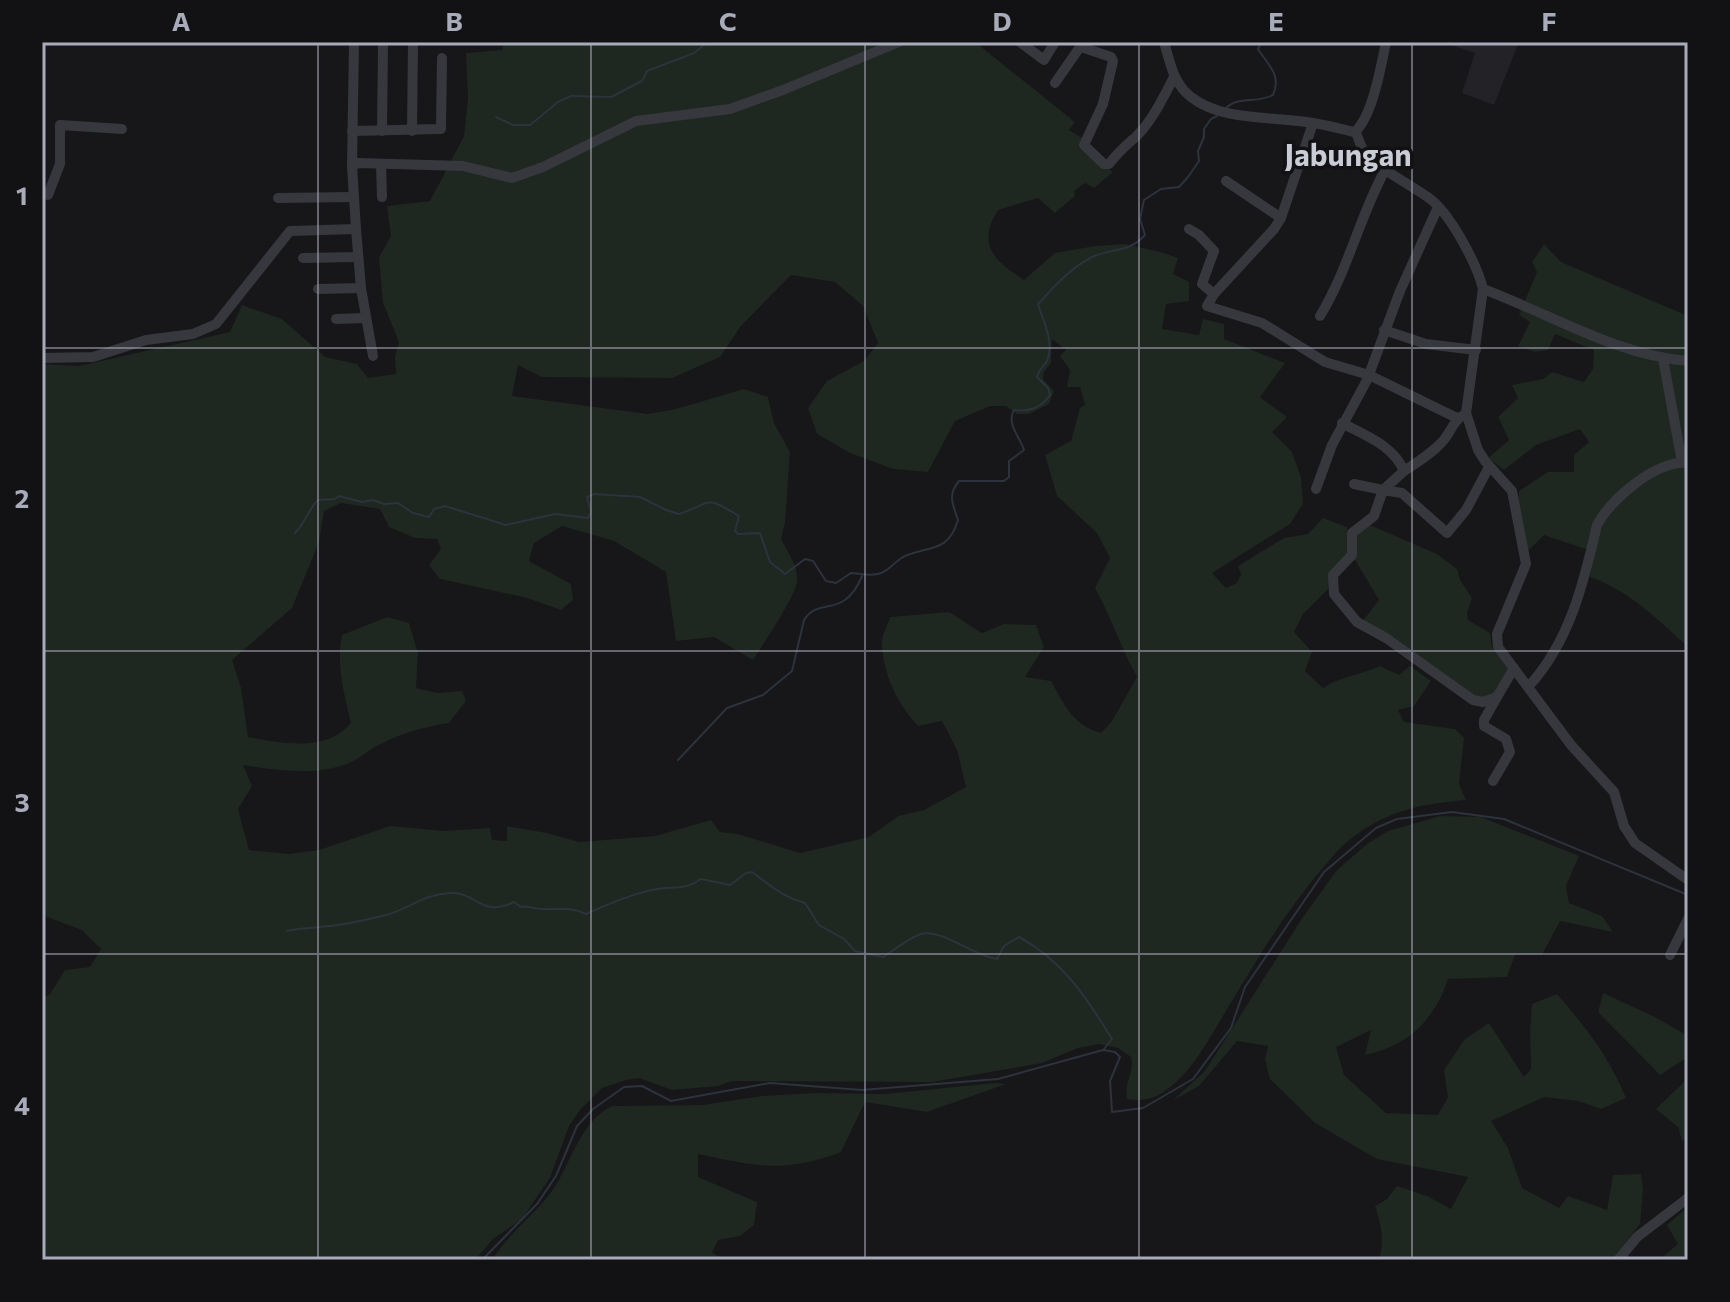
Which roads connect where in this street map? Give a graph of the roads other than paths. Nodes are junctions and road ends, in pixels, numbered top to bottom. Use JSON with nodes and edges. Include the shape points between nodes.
{"nodes":[{"id":1,"x":354,"y":42,"type":"edge"},
{"id":2,"x":383,"y":42,"type":"edge"},
{"id":3,"x":413,"y":42,"type":"edge"},
{"id":4,"x":899,"y":42,"type":"edge"},
{"id":5,"x":1020,"y":42,"type":"edge"},
{"id":6,"x":1055,"y":42,"type":"edge"},
{"id":7,"x":1164,"y":42,"type":"edge"},
{"id":8,"x":1386,"y":42,"type":"edge"},
{"id":9,"x":1082,"y":44,"type":"edge"},
{"id":10,"x":442,"y":58,"type":"dead end"},
{"id":11,"x":1174,"y":77,"type":"junction"},
{"id":12,"x":1055,"y":83,"type":"dead end"},
{"id":13,"x":1313,"y":123,"type":"junction"},
{"id":14,"x":122,"y":129,"type":"dead end"},
{"id":15,"x":352,"y":131,"type":"junction"},
{"id":16,"x":382,"y":131,"type":"junction"},
{"id":17,"x":412,"y":131,"type":"junction"},
{"id":18,"x":1355,"y":132,"type":"junction"},
{"id":19,"x":381,"y":164,"type":"junction"},
{"id":20,"x":352,"y":166,"type":"junction"},
{"id":21,"x":1385,"y":170,"type":"junction"},
{"id":22,"x":1226,"y":181,"type":"dead end"},
{"id":23,"x":44,"y":196,"type":"edge"},
{"id":24,"x":353,"y":197,"type":"junction"},
{"id":25,"x":382,"y":197,"type":"dead end"},
{"id":26,"x":278,"y":198,"type":"dead end"},
{"id":27,"x":1438,"y":207,"type":"junction"},
{"id":28,"x":1281,"y":218,"type":"junction"},
{"id":29,"x":356,"y":229,"type":"junction"},
{"id":30,"x":1189,"y":229,"type":"dead end"},
{"id":31,"x":358,"y":257,"type":"junction"},
{"id":32,"x":303,"y":258,"type":"dead end"},
{"id":33,"x":361,"y":288,"type":"junction"},
{"id":34,"x":318,"y":289,"type":"dead end"},
{"id":35,"x":1483,"y":289,"type":"junction"},
{"id":36,"x":1214,"y":294,"type":"junction"},
{"id":37,"x":1320,"y":316,"type":"dead end"},
{"id":38,"x":366,"y":318,"type":"junction"},
{"id":39,"x":336,"y":319,"type":"dead end"},
{"id":40,"x":1384,"y":330,"type":"junction"},
{"id":41,"x":1476,"y":350,"type":"junction"},
{"id":42,"x":373,"y":356,"type":"dead end"},
{"id":43,"x":42,"y":358,"type":"edge"},
{"id":44,"x":1663,"y":359,"type":"junction"},
{"id":45,"x":1688,"y":361,"type":"edge"},
{"id":46,"x":1369,"y":375,"type":"junction"},
{"id":47,"x":1462,"y":416,"type":"junction"},
{"id":48,"x":1342,"y":423,"type":"junction"},
{"id":49,"x":1685,"y":463,"type":"edge"},
{"id":50,"x":1489,"y":467,"type":"junction"},
{"id":51,"x":1404,"y":471,"type":"junction"},
{"id":52,"x":1354,"y":484,"type":"dead end"},
{"id":53,"x":1316,"y":489,"type":"dead end"},
{"id":54,"x":1383,"y":490,"type":"junction"},
{"id":55,"x":1514,"y":668,"type":"junction"},
{"id":56,"x":1529,"y":686,"type":"junction"},
{"id":57,"x":1497,"y":697,"type":"junction"},
{"id":58,"x":1493,"y":781,"type":"dead end"},
{"id":59,"x":1688,"y":880,"type":"edge"},
{"id":60,"x":1688,"y":919,"type":"edge"},
{"id":61,"x":1670,"y":955,"type":"dead end"},
{"id":62,"x":1688,"y":1198,"type":"edge"},
{"id":63,"x":1618,"y":1260,"type":"edge"}],
"edges":[{"from":1,"to":15,"type":"street"},
{"from":2,"to":16,"type":"street"},
{"from":3,"to":17,"type":"street"},
{"from":4,"to":19,"type":"street","via":[[730,109],[636,121],[512,178],[463,166]]},
{"from":5,"to":6,"type":"street","via":[[1044,60]]},
{"from":7,"to":11,"type":"street"},
{"from":8,"to":18,"type":"street","via":[[1372,98]]},
{"from":9,"to":11,"type":"street","via":[[1113,61],[1103,104],[1084,145],[1104,164],[1132,140]]},
{"from":9,"to":12,"type":"street"},
{"from":10,"to":17,"type":"street","via":[[441,129]]},
{"from":11,"to":13,"type":"street","via":[[1192,98],[1226,111]]},
{"from":13,"to":18,"type":"street"},
{"from":13,"to":28,"type":"street"},
{"from":14,"to":23,"type":"street","via":[[60,125],[60,164]]},
{"from":15,"to":16,"type":"street"},
{"from":15,"to":20,"type":"street"},
{"from":16,"to":17,"type":"street"},
{"from":18,"to":21,"type":"street","via":[[1361,147]]},
{"from":19,"to":20,"type":"street"},
{"from":19,"to":25,"type":"street"},
{"from":20,"to":24,"type":"street"},
{"from":21,"to":27,"type":"street"},
{"from":21,"to":37,"type":"street","via":[[1350,259]]},
{"from":22,"to":28,"type":"street"},
{"from":24,"to":26,"type":"street"},
{"from":24,"to":29,"type":"street"},
{"from":27,"to":35,"type":"street","via":[[1477,268]]},
{"from":27,"to":40,"type":"street"},
{"from":28,"to":36,"type":"street"},
{"from":29,"to":31,"type":"street"},
{"from":29,"to":43,"type":"street","via":[[290,231],[216,324],[202,331],[146,340],[93,357]]},
{"from":30,"to":36,"type":"street","via":[[1214,251],[1202,284]]},
{"from":31,"to":32,"type":"street"},
{"from":31,"to":33,"type":"street"},
{"from":33,"to":34,"type":"street"},
{"from":33,"to":38,"type":"street"},
{"from":35,"to":41,"type":"street"},
{"from":35,"to":44,"type":"street"},
{"from":36,"to":46,"type":"street","via":[[1210,308],[1262,323],[1325,362]]},
{"from":38,"to":39,"type":"street"},
{"from":38,"to":42,"type":"street"},
{"from":40,"to":41,"type":"street","via":[[1426,344]]},
{"from":40,"to":46,"type":"street"},
{"from":41,"to":47,"type":"street"},
{"from":44,"to":45,"type":"street"},
{"from":44,"to":49,"type":"street"},
{"from":46,"to":47,"type":"street"},
{"from":46,"to":48,"type":"street"},
{"from":47,"to":50,"type":"street"},
{"from":47,"to":51,"type":"street","via":[[1431,454]]},
{"from":48,"to":51,"type":"street","via":[[1390,450]]},
{"from":48,"to":53,"type":"street"},
{"from":49,"to":56,"type":"street","via":[[1641,480],[1603,514],[1576,607],[1547,665]]},
{"from":50,"to":54,"type":"street","via":[[1447,533],[1402,493]]},
{"from":50,"to":55,"type":"street","via":[[1512,491],[1526,559],[1497,634],[1500,651]]},
{"from":51,"to":54,"type":"street"},
{"from":52,"to":54,"type":"street"},
{"from":54,"to":57,"type":"street","via":[[1374,516],[1352,533],[1352,555],[1332,577],[1334,594],[1357,622],[1473,700]]},
{"from":55,"to":56,"type":"street"},
{"from":55,"to":57,"type":"street"},
{"from":56,"to":59,"type":"street","via":[[1571,745],[1614,792],[1635,843]]},
{"from":57,"to":58,"type":"street","via":[[1484,726],[1506,739],[1510,752]]},
{"from":60,"to":61,"type":"street"},
{"from":62,"to":63,"type":"street","via":[[1637,1237]]}]}
